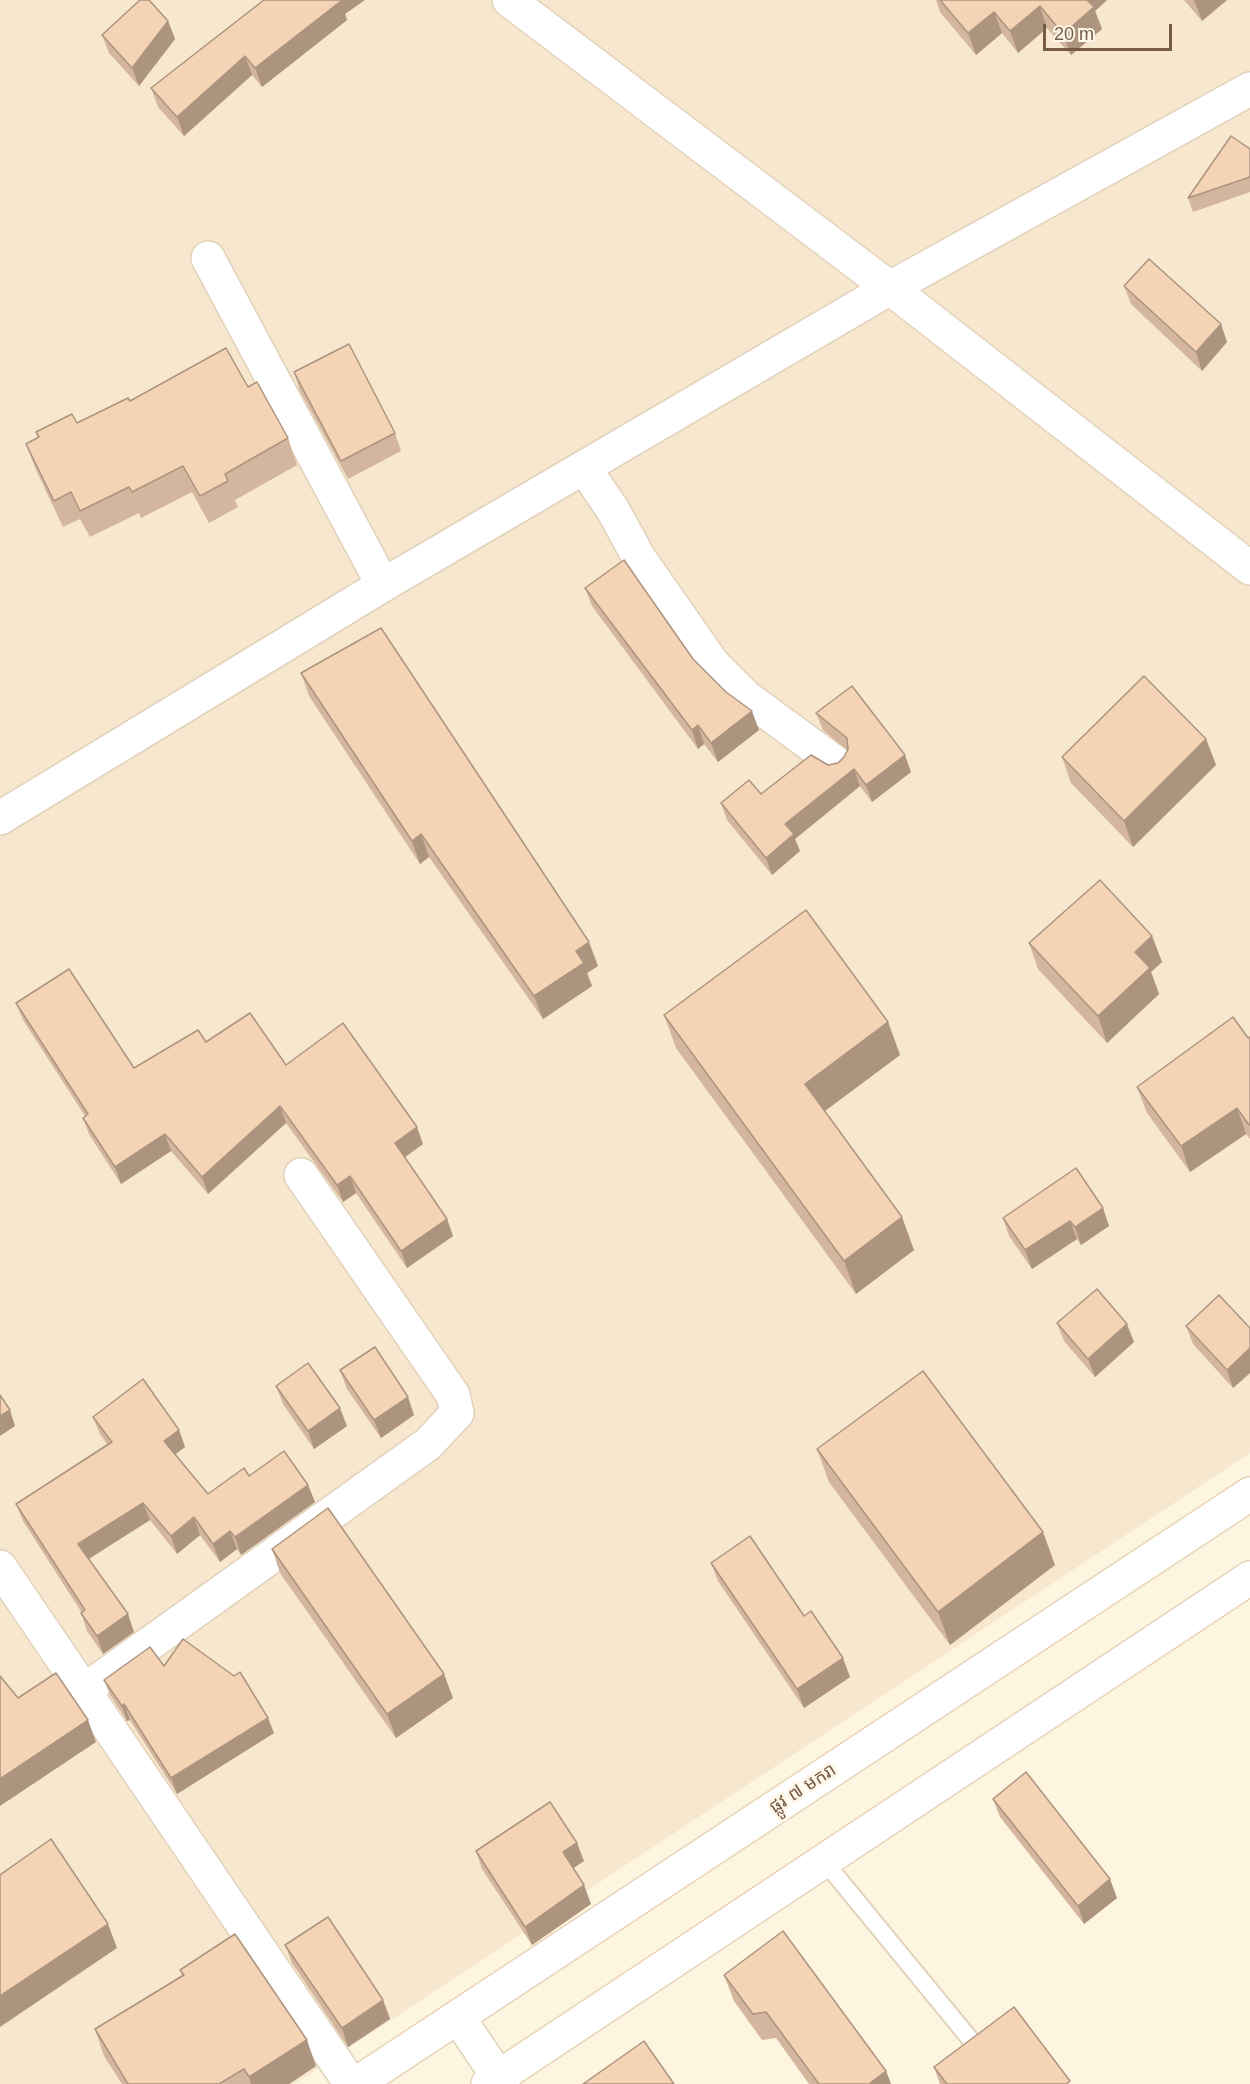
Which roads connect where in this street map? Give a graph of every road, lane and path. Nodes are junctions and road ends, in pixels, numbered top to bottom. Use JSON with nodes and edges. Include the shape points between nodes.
{"nodes":[{"id":1,"x":509,"y":0,"type":"edge"},
{"id":2,"x":1250,"y":89,"type":"edge"},
{"id":3,"x":208,"y":258,"type":"dead end"},
{"id":4,"x":890,"y":288,"type":"junction"},
{"id":5,"x":585,"y":469,"type":"junction"},
{"id":6,"x":1250,"y":568,"type":"edge"},
{"id":7,"x":383,"y":585,"type":"junction"},
{"id":8,"x":836,"y":763,"type":"edge"},
{"id":9,"x":0,"y":818,"type":"edge"},
{"id":10,"x":301,"y":1175,"type":"dead end"},
{"id":11,"x":1250,"y":1494,"type":"edge"},
{"id":12,"x":0,"y":1567,"type":"edge"},
{"id":13,"x":1250,"y":1578,"type":"edge"},
{"id":14,"x":85,"y":1690,"type":"junction"},
{"id":15,"x":824,"y":1861,"type":"junction"},
{"id":16,"x":458,"y":2017,"type":"junction"},
{"id":17,"x":970,"y":2039,"type":"edge"},
{"id":18,"x":497,"y":2082,"type":"edge"},
{"id":19,"x":351,"y":2084,"type":"edge"},
{"id":20,"x":356,"y":2084,"type":"edge"}],
"edges":[{"from":1,"to":4,"type":"street"},
{"from":2,"to":4,"type":"street"},
{"from":3,"to":7,"type":"street"},
{"from":4,"to":5,"type":"street"},
{"from":4,"to":6,"type":"street"},
{"from":5,"to":7,"type":"street"},
{"from":5,"to":8,"type":"street","via":[[639,558],[714,664],[746,697]]},
{"from":7,"to":9,"type":"street"},
{"from":10,"to":14,"type":"street","via":[[453,1395],[457,1413],[428,1444]]},
{"from":11,"to":16,"type":"street","name":"ផ្លូវ ៧ មករា"},
{"from":12,"to":14,"type":"street"},
{"from":13,"to":15,"type":"street"},
{"from":14,"to":19,"type":"street"},
{"from":15,"to":17,"type":"lane"},
{"from":15,"to":18,"type":"street"},
{"from":16,"to":18,"type":"street"},
{"from":16,"to":20,"type":"street","name":"ផ្លូវ ៧ មករា"}]}
